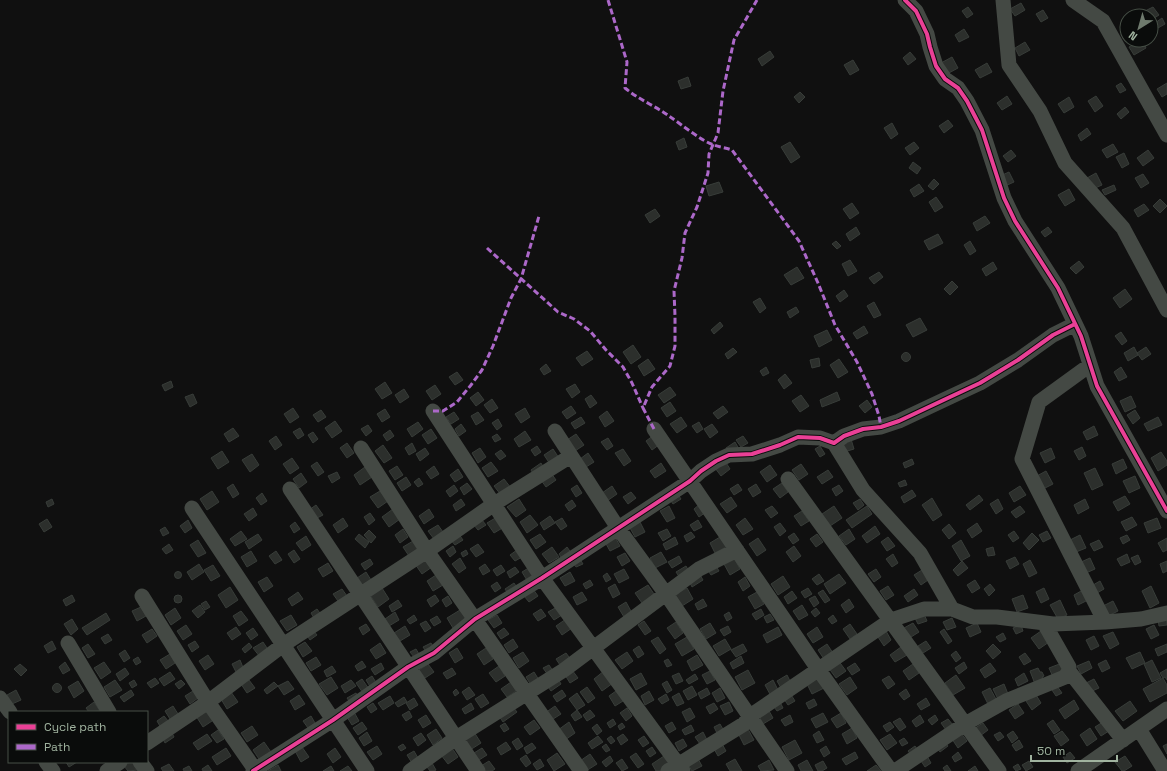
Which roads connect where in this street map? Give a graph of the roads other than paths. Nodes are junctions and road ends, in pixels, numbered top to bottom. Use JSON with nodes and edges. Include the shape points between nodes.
{"nodes":[{"id":1,"x":905,"y":0,"type":"edge"},
{"id":2,"x":1003,"y":0,"type":"edge"},
{"id":3,"x":1074,"y":0,"type":"edge"},
{"id":4,"x":1167,"y":135,"type":"edge"},
{"id":5,"x":1167,"y":310,"type":"edge"},
{"id":6,"x":1075,"y":324,"type":"junction"},
{"id":7,"x":1090,"y":365,"type":"junction"},
{"id":8,"x":433,"y":411,"type":"dead end"},
{"id":9,"x":654,"y":429,"type":"dead end"},
{"id":10,"x":555,"y":431,"type":"dead end"},
{"id":11,"x":834,"y":443,"type":"junction"},
{"id":12,"x":360,"y":448,"type":"dead end"},
{"id":13,"x":571,"y":456,"type":"junction"},
{"id":14,"x":788,"y":479,"type":"dead end"},
{"id":15,"x":690,"y":482,"type":"junction"},
{"id":16,"x":290,"y":488,"type":"dead end"},
{"id":17,"x":494,"y":504,"type":"junction"},
{"id":18,"x":192,"y":508,"type":"dead end"},
{"id":19,"x":1167,"y":511,"type":"edge"},
{"id":20,"x":618,"y":528,"type":"junction"},
{"id":21,"x":736,"y":550,"type":"junction"},
{"id":22,"x":427,"y":551,"type":"junction"},
{"id":23,"x":542,"y":578,"type":"junction"},
{"id":24,"x":666,"y":594,"type":"junction"},
{"id":25,"x":360,"y":595,"type":"junction"},
{"id":26,"x":142,"y":596,"type":"dead end"},
{"id":27,"x":952,"y":609,"type":"junction"},
{"id":28,"x":1167,"y":613,"type":"edge"},
{"id":29,"x":475,"y":619,"type":"junction"},
{"id":30,"x":891,"y":620,"type":"junction"},
{"id":31,"x":1105,"y":622,"type":"junction"},
{"id":32,"x":1044,"y":623,"type":"junction"},
{"id":33,"x":68,"y":644,"type":"dead end"},
{"id":34,"x":283,"y":645,"type":"junction"},
{"id":35,"x":594,"y":648,"type":"junction"},
{"id":36,"x":408,"y":667,"type":"junction"},
{"id":37,"x":818,"y":669,"type":"junction"},
{"id":38,"x":1069,"y":671,"type":"junction"},
{"id":39,"x":527,"y":694,"type":"junction"},
{"id":40,"x":0,"y":698,"type":"edge"},
{"id":41,"x":208,"y":702,"type":"junction"},
{"id":42,"x":1167,"y":709,"type":"edge"},
{"id":43,"x":9,"y":711,"type":"edge"},
{"id":44,"x":108,"y":711,"type":"edge"},
{"id":45,"x":750,"y":716,"type":"junction"},
{"id":46,"x":333,"y":720,"type":"junction"},
{"id":47,"x":965,"y":724,"type":"junction"},
{"id":48,"x":1139,"y":729,"type":"junction"},
{"id":49,"x":456,"y":738,"type":"junction"},
{"id":50,"x":1123,"y":740,"type":"junction"},
{"id":51,"x":148,"y":742,"type":"edge"},
{"id":52,"x":47,"y":763,"type":"edge"},
{"id":53,"x":119,"y":763,"type":"edge"},
{"id":54,"x":141,"y":763,"type":"edge"},
{"id":55,"x":677,"y":769,"type":"edge"},
{"id":56,"x":53,"y":771,"type":"edge"},
{"id":57,"x":107,"y":771,"type":"edge"},
{"id":58,"x":147,"y":771,"type":"edge"},
{"id":59,"x":255,"y":771,"type":"edge"},
{"id":60,"x":367,"y":771,"type":"edge"},
{"id":61,"x":410,"y":771,"type":"edge"},
{"id":62,"x":478,"y":771,"type":"edge"},
{"id":63,"x":581,"y":771,"type":"edge"},
{"id":64,"x":787,"y":771,"type":"edge"},
{"id":65,"x":891,"y":771,"type":"edge"},
{"id":66,"x":895,"y":771,"type":"edge"},
{"id":67,"x":999,"y":771,"type":"edge"},
{"id":68,"x":1078,"y":771,"type":"edge"},
{"id":69,"x":1165,"y":771,"type":"edge"}],
"edges":[{"from":1,"to":6,"type":"street","via":[[916,11],[927,34],[936,66],[967,101],[982,130],[1004,198],[1015,221],[1058,288]]},
{"from":2,"to":5,"type":"street","via":[[1009,65],[1040,111],[1065,163],[1122,228]]},
{"from":3,"to":4,"type":"street","via":[[1103,21]]},
{"from":6,"to":7,"type":"street"},
{"from":6,"to":11,"type":"street","via":[[962,392],[899,421],[864,429],[844,436]]},
{"from":7,"to":19,"type":"street","via":[[1097,386]]},
{"from":7,"to":31,"type":"street","via":[[1039,402],[1022,459]]},
{"from":8,"to":17,"type":"street"},
{"from":9,"to":15,"type":"street"},
{"from":10,"to":13,"type":"street"},
{"from":11,"to":15,"type":"street","via":[[820,438],[798,437],[752,454],[723,458],[701,471]]},
{"from":11,"to":27,"type":"street","via":[[863,490],[920,553]]},
{"from":12,"to":22,"type":"street"},
{"from":13,"to":17,"type":"street"},
{"from":13,"to":20,"type":"street"},
{"from":14,"to":30,"type":"street"},
{"from":15,"to":20,"type":"street"},
{"from":15,"to":21,"type":"street"},
{"from":16,"to":25,"type":"street"},
{"from":17,"to":22,"type":"street"},
{"from":17,"to":23,"type":"street"},
{"from":18,"to":34,"type":"street"},
{"from":20,"to":23,"type":"street"},
{"from":20,"to":24,"type":"street"},
{"from":21,"to":24,"type":"street","via":[[699,569]]},
{"from":21,"to":37,"type":"street"},
{"from":22,"to":25,"type":"street"},
{"from":22,"to":29,"type":"street"},
{"from":23,"to":29,"type":"street"},
{"from":23,"to":35,"type":"street"},
{"from":24,"to":35,"type":"street"},
{"from":24,"to":45,"type":"street"},
{"from":25,"to":34,"type":"street"},
{"from":25,"to":36,"type":"street"},
{"from":26,"to":41,"type":"street"},
{"from":27,"to":30,"type":"street","via":[[924,609]]},
{"from":27,"to":32,"type":"street","via":[[973,617],[997,617]]},
{"from":28,"to":31,"type":"street","via":[[1141,619]]},
{"from":29,"to":36,"type":"street","via":[[434,653]]},
{"from":29,"to":39,"type":"street"},
{"from":30,"to":37,"type":"street"},
{"from":30,"to":47,"type":"street"},
{"from":31,"to":32,"type":"street"},
{"from":32,"to":38,"type":"street"},
{"from":33,"to":44,"type":"street"},
{"from":34,"to":41,"type":"street"},
{"from":34,"to":46,"type":"street"},
{"from":35,"to":39,"type":"street"},
{"from":35,"to":55,"type":"street"},
{"from":36,"to":46,"type":"street"},
{"from":36,"to":49,"type":"street"},
{"from":37,"to":45,"type":"street"},
{"from":37,"to":65,"type":"street"},
{"from":38,"to":47,"type":"street","via":[[1065,677],[1006,701]]},
{"from":38,"to":50,"type":"street"},
{"from":39,"to":49,"type":"street"},
{"from":39,"to":63,"type":"street"},
{"from":40,"to":43,"type":"street"},
{"from":41,"to":51,"type":"street"},
{"from":41,"to":59,"type":"street"},
{"from":42,"to":48,"type":"street"},
{"from":45,"to":55,"type":"street","via":[[744,724]]},
{"from":45,"to":64,"type":"street"},
{"from":46,"to":59,"type":"street"},
{"from":46,"to":60,"type":"street"},
{"from":47,"to":66,"type":"street"},
{"from":47,"to":67,"type":"street"},
{"from":48,"to":50,"type":"street"},
{"from":48,"to":69,"type":"street"},
{"from":49,"to":61,"type":"street"},
{"from":49,"to":62,"type":"street"},
{"from":50,"to":68,"type":"street"},
{"from":52,"to":56,"type":"street"},
{"from":53,"to":57,"type":"street"},
{"from":54,"to":58,"type":"street"}]}
